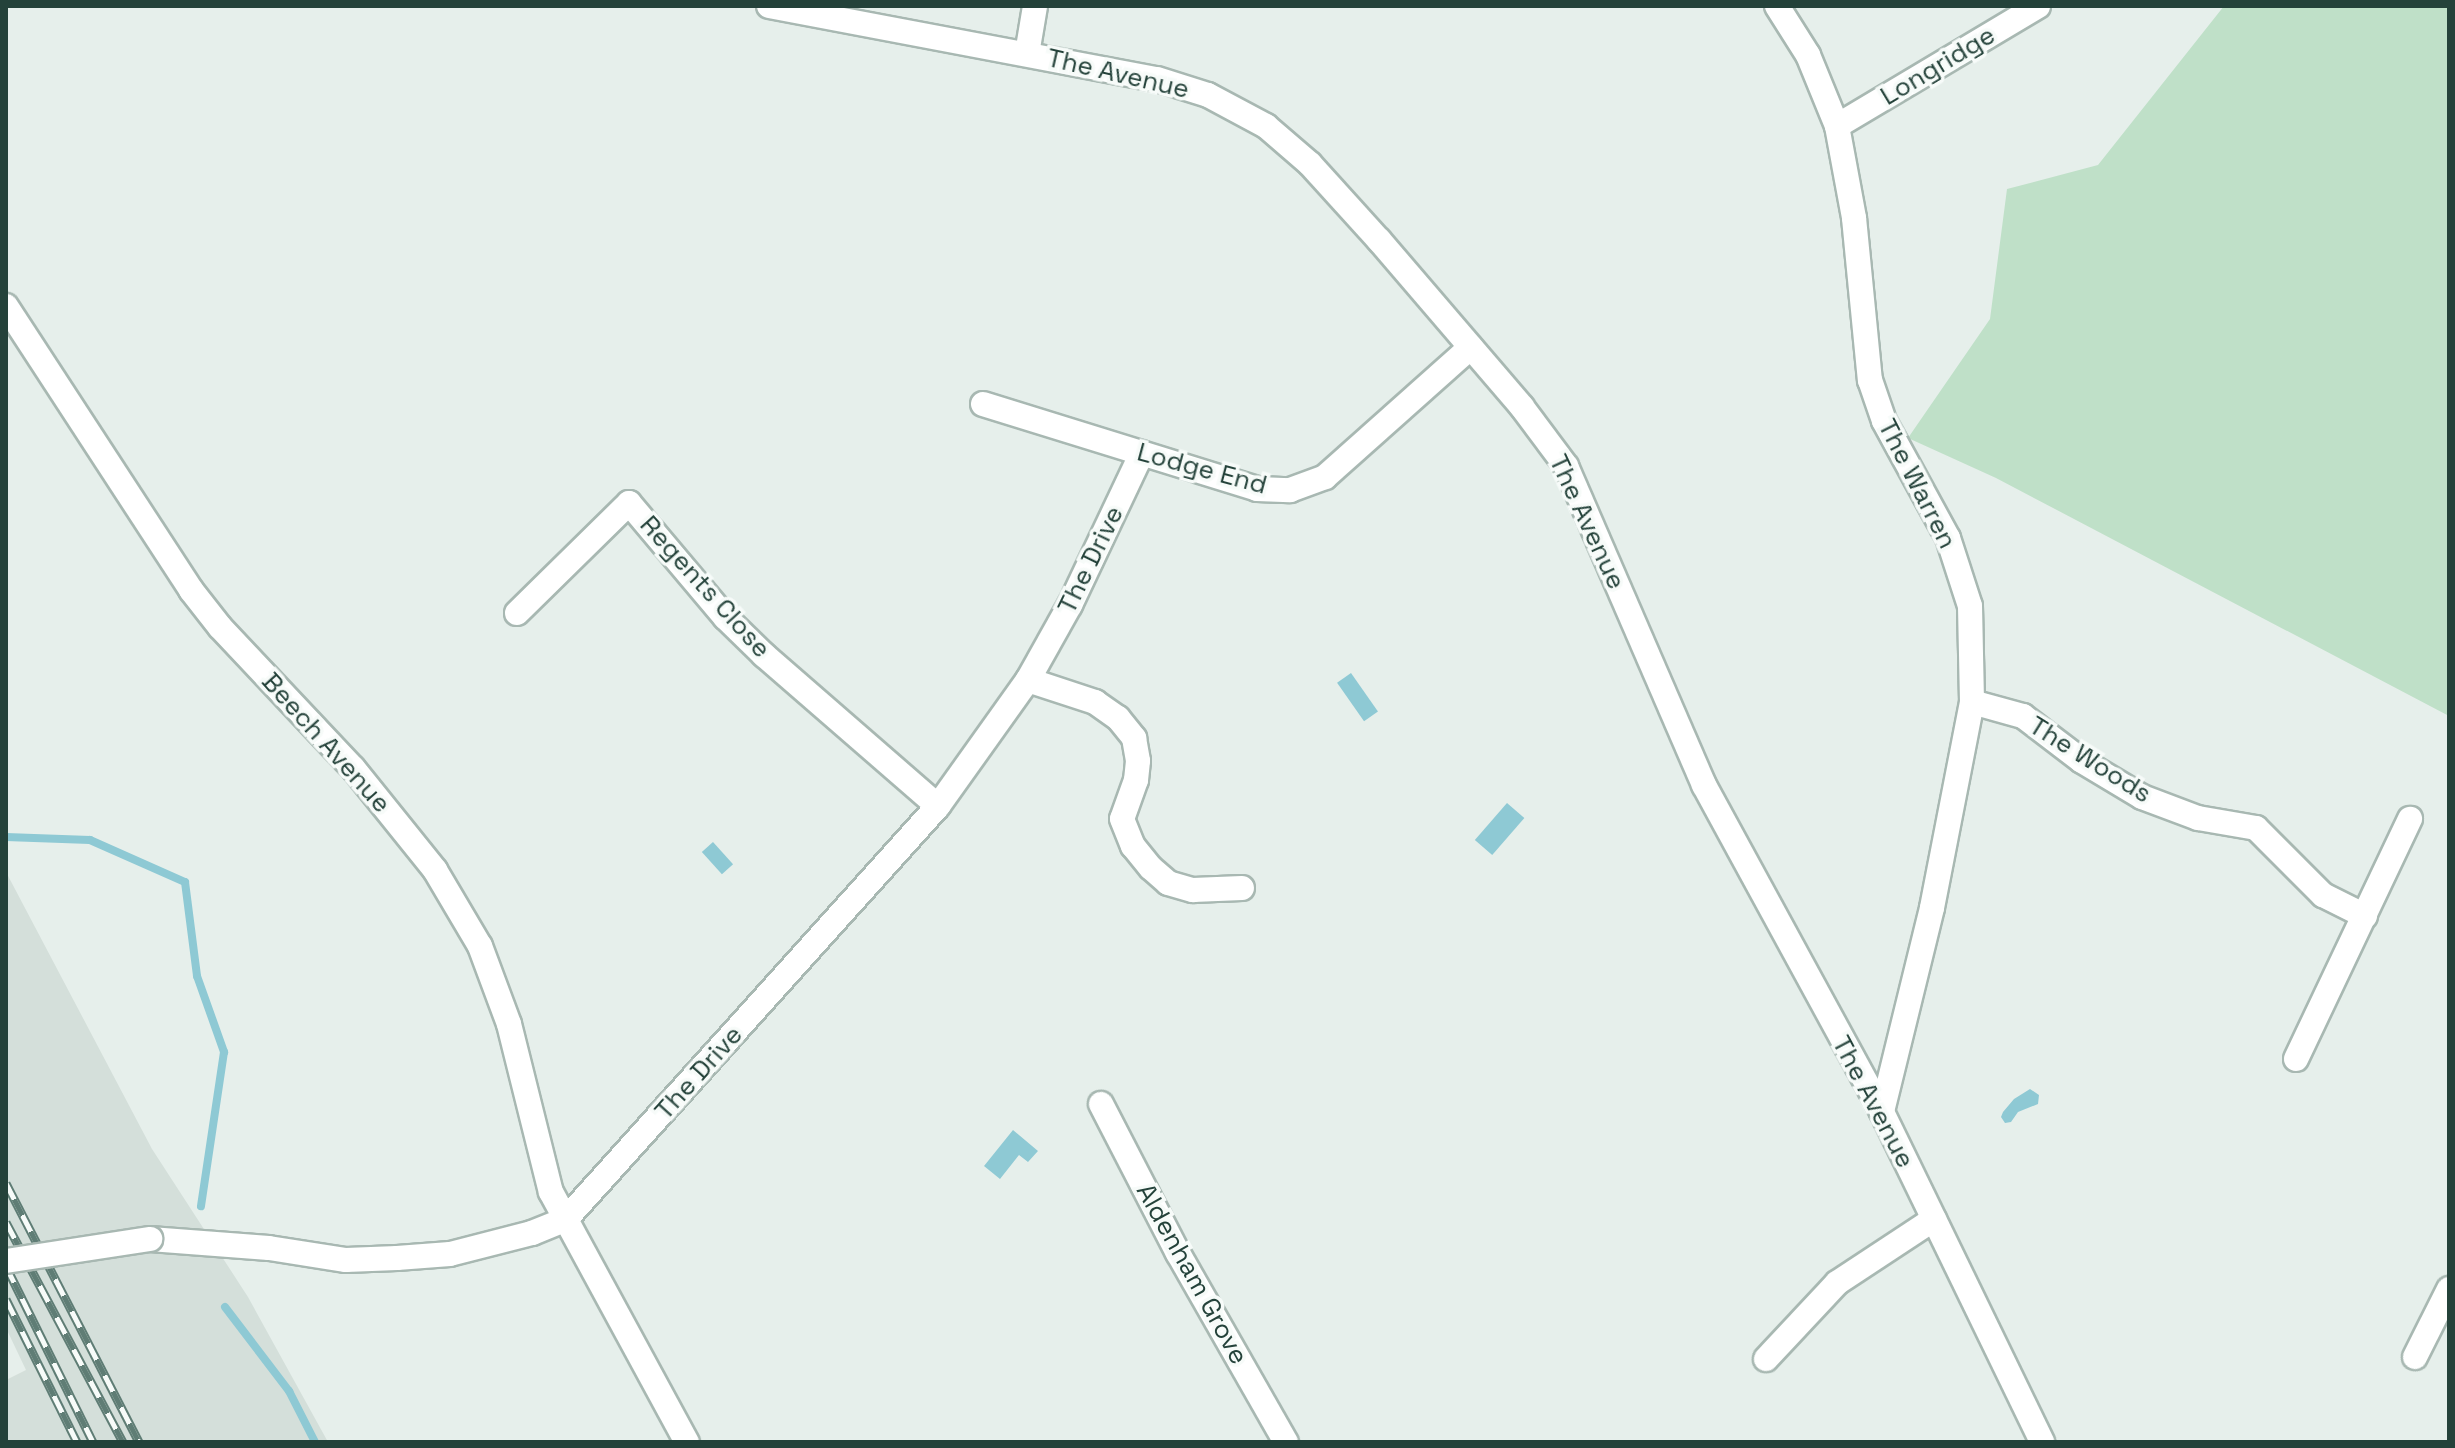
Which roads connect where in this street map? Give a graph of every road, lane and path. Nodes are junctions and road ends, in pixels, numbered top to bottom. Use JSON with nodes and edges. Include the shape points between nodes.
{"nodes":[{"id":1,"x":769,"y":6,"type":"edge"},
{"id":2,"x":1035,"y":6,"type":"edge"},
{"id":3,"x":1777,"y":6,"type":"edge"},
{"id":4,"x":2038,"y":6,"type":"edge"},
{"id":5,"x":1027,"y":54,"type":"junction"},
{"id":6,"x":1837,"y":126,"type":"junction"},
{"id":7,"x":6,"y":306,"type":"edge"},
{"id":8,"x":1471,"y":347,"type":"junction"},
{"id":9,"x":983,"y":404,"type":"dead end"},
{"id":10,"x":1142,"y":453,"type":"junction"},
{"id":11,"x":517,"y":613,"type":"dead end"},
{"id":12,"x":1028,"y":680,"type":"junction"},
{"id":13,"x":1972,"y":702,"type":"junction"},
{"id":14,"x":938,"y":806,"type":"junction"},
{"id":15,"x":2410,"y":819,"type":"dead end"},
{"id":16,"x":1242,"y":888,"type":"dead end"},
{"id":17,"x":2365,"y":916,"type":"junction"},
{"id":18,"x":2296,"y":1059,"type":"dead end"},
{"id":19,"x":1101,"y":1104,"type":"dead end"},
{"id":20,"x":1882,"y":1112,"type":"junction"},
{"id":21,"x":566,"y":1219,"type":"junction"},
{"id":22,"x":1934,"y":1219,"type":"junction"},
{"id":23,"x":6,"y":1261,"type":"edge"},
{"id":24,"x":2449,"y":1289,"type":"edge"},
{"id":25,"x":2415,"y":1357,"type":"dead end"},
{"id":26,"x":1766,"y":1359,"type":"dead end"},
{"id":27,"x":687,"y":1442,"type":"edge"},
{"id":28,"x":1286,"y":1442,"type":"edge"},
{"id":29,"x":2042,"y":1442,"type":"edge"}],
"edges":[{"from":1,"to":5,"type":"street","name":"The Avenue"},
{"from":2,"to":5,"type":"street"},
{"from":3,"to":6,"type":"street","name":"The Warren","via":[[1808,55]]},
{"from":4,"to":6,"type":"street","name":"Longridge"},
{"from":5,"to":8,"type":"street","name":"The Avenue","via":[[1157,79],[1208,95],[1266,126],[1310,164]]},
{"from":6,"to":13,"type":"street","name":"The Warren","via":[[1854,218],[1870,380],[1884,421],[1948,538],[1970,606]]},
{"from":7,"to":21,"type":"street","name":"Beech Avenue","via":[[191,590],[353,768],[435,870],[480,946],[509,1024],[551,1192]]},
{"from":8,"to":10,"type":"street","name":"Lodge End","via":[[1325,477],[1290,490],[1257,489]]},
{"from":8,"to":20,"type":"street","name":"The Avenue","via":[[1566,466],[1704,785]]},
{"from":9,"to":10,"type":"street","name":"Lodge End"},
{"from":10,"to":12,"type":"street","name":"The Drive"},
{"from":11,"to":14,"type":"street","name":"Regents Close","via":[[629,503],[726,618]]},
{"from":12,"to":14,"type":"street","name":"The Drive"},
{"from":12,"to":16,"type":"street","via":[[1095,702],[1134,738],[1136,780],[1122,819],[1133,846],[1151,868],[1168,883],[1193,890]]},
{"from":13,"to":17,"type":"street","name":"The Woods","via":[[2023,716],[2082,761],[2142,797],[2198,818],[2256,828],[2323,895]]},
{"from":13,"to":20,"type":"street","name":"The Warren","via":[[1932,908]]},
{"from":14,"to":21,"type":"street","name":"The Drive"},
{"from":15,"to":17,"type":"street"},
{"from":17,"to":18,"type":"street"},
{"from":19,"to":28,"type":"street","name":"Aldenham Grove"},
{"from":20,"to":22,"type":"street","name":"The Avenue"},
{"from":21,"to":23,"type":"street","name":"The Drive","bridge":true,"via":[[450,1254],[397,1258],[346,1260],[150,1239]]},
{"from":21,"to":27,"type":"street","name":"Beech Avenue"},
{"from":22,"to":26,"type":"street","via":[[1837,1283]]},
{"from":22,"to":29,"type":"street","name":"The Avenue"},
{"from":24,"to":25,"type":"street"}]}
